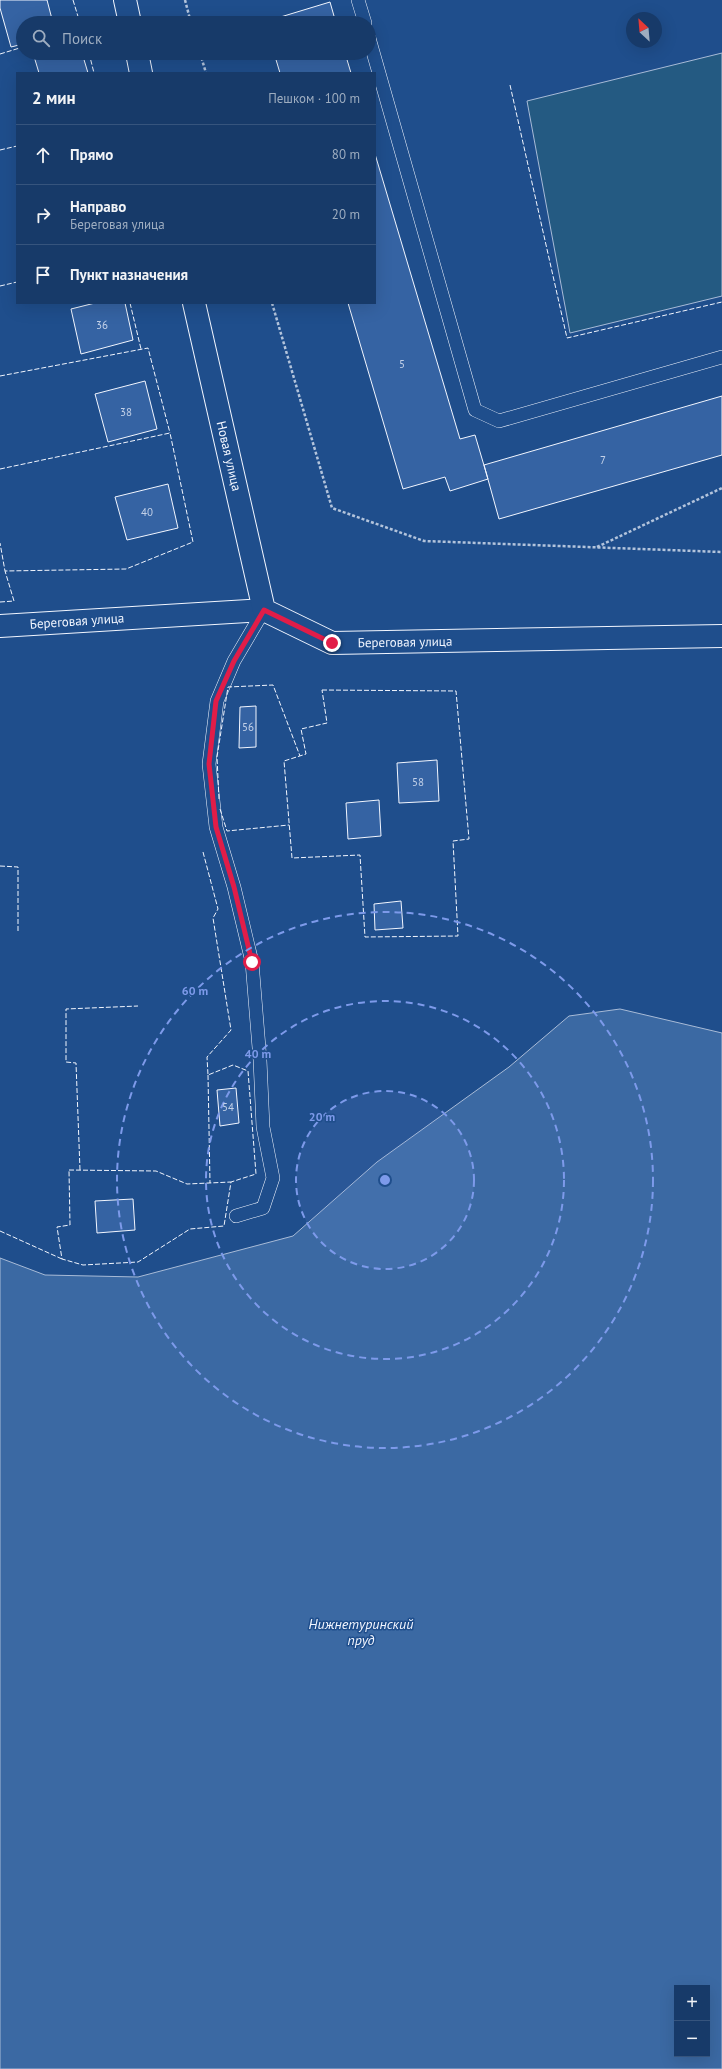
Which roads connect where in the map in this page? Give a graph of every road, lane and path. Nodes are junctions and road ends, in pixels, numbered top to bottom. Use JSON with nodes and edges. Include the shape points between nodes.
{"nodes":[{"id":1,"x":125,"y":0,"type":"edge"},
{"id":2,"x":185,"y":0,"type":"edge"},
{"id":3,"x":358,"y":0,"type":"edge"},
{"id":4,"x":128,"y":16,"type":"edge"},
{"id":5,"x":189,"y":16,"type":"edge"},
{"id":6,"x":363,"y":16,"type":"edge"},
{"id":7,"x":138,"y":60,"type":"edge"},
{"id":8,"x":202,"y":60,"type":"edge"},
{"id":9,"x":375,"y":60,"type":"edge"},
{"id":10,"x":141,"y":72,"type":"edge"},
{"id":11,"x":206,"y":72,"type":"edge"},
{"id":12,"x":194,"y":304,"type":"edge"},
{"id":13,"x":272,"y":304,"type":"edge"},
{"id":14,"x":722,"y":357,"type":"edge"},
{"id":15,"x":722,"y":488,"type":"edge"},
{"id":16,"x":596,"y":547,"type":"junction"},
{"id":17,"x":722,"y":552,"type":"edge"},
{"id":18,"x":264,"y":610,"type":"junction"},
{"id":19,"x":0,"y":626,"type":"edge"},
{"id":20,"x":722,"y":636,"type":"edge"},
{"id":21,"x":236,"y":1216,"type":"dead end"}],
"edges":[{"from":1,"to":4,"type":"street"},
{"from":2,"to":5,"type":"path"},
{"from":3,"to":6,"type":"lane"},
{"from":7,"to":10,"type":"street"},
{"from":8,"to":11,"type":"path"},
{"from":9,"to":14,"type":"lane","via":[[475,410],[499,421]]},
{"from":12,"to":18,"type":"street","name":"Новая улица"},
{"from":13,"to":16,"type":"path","via":[[332,508],[424,541]]},
{"from":15,"to":16,"type":"path"},
{"from":16,"to":17,"type":"path"},
{"from":18,"to":19,"type":"street","name":"Береговая улица"},
{"from":18,"to":20,"type":"street","name":"Береговая улица","via":[[332,643]]},
{"from":18,"to":21,"type":"lane","via":[[234,661],[216,701],[209,764],[216,827],[252,962],[263,1127],[273,1178],[263,1208]]}]}
